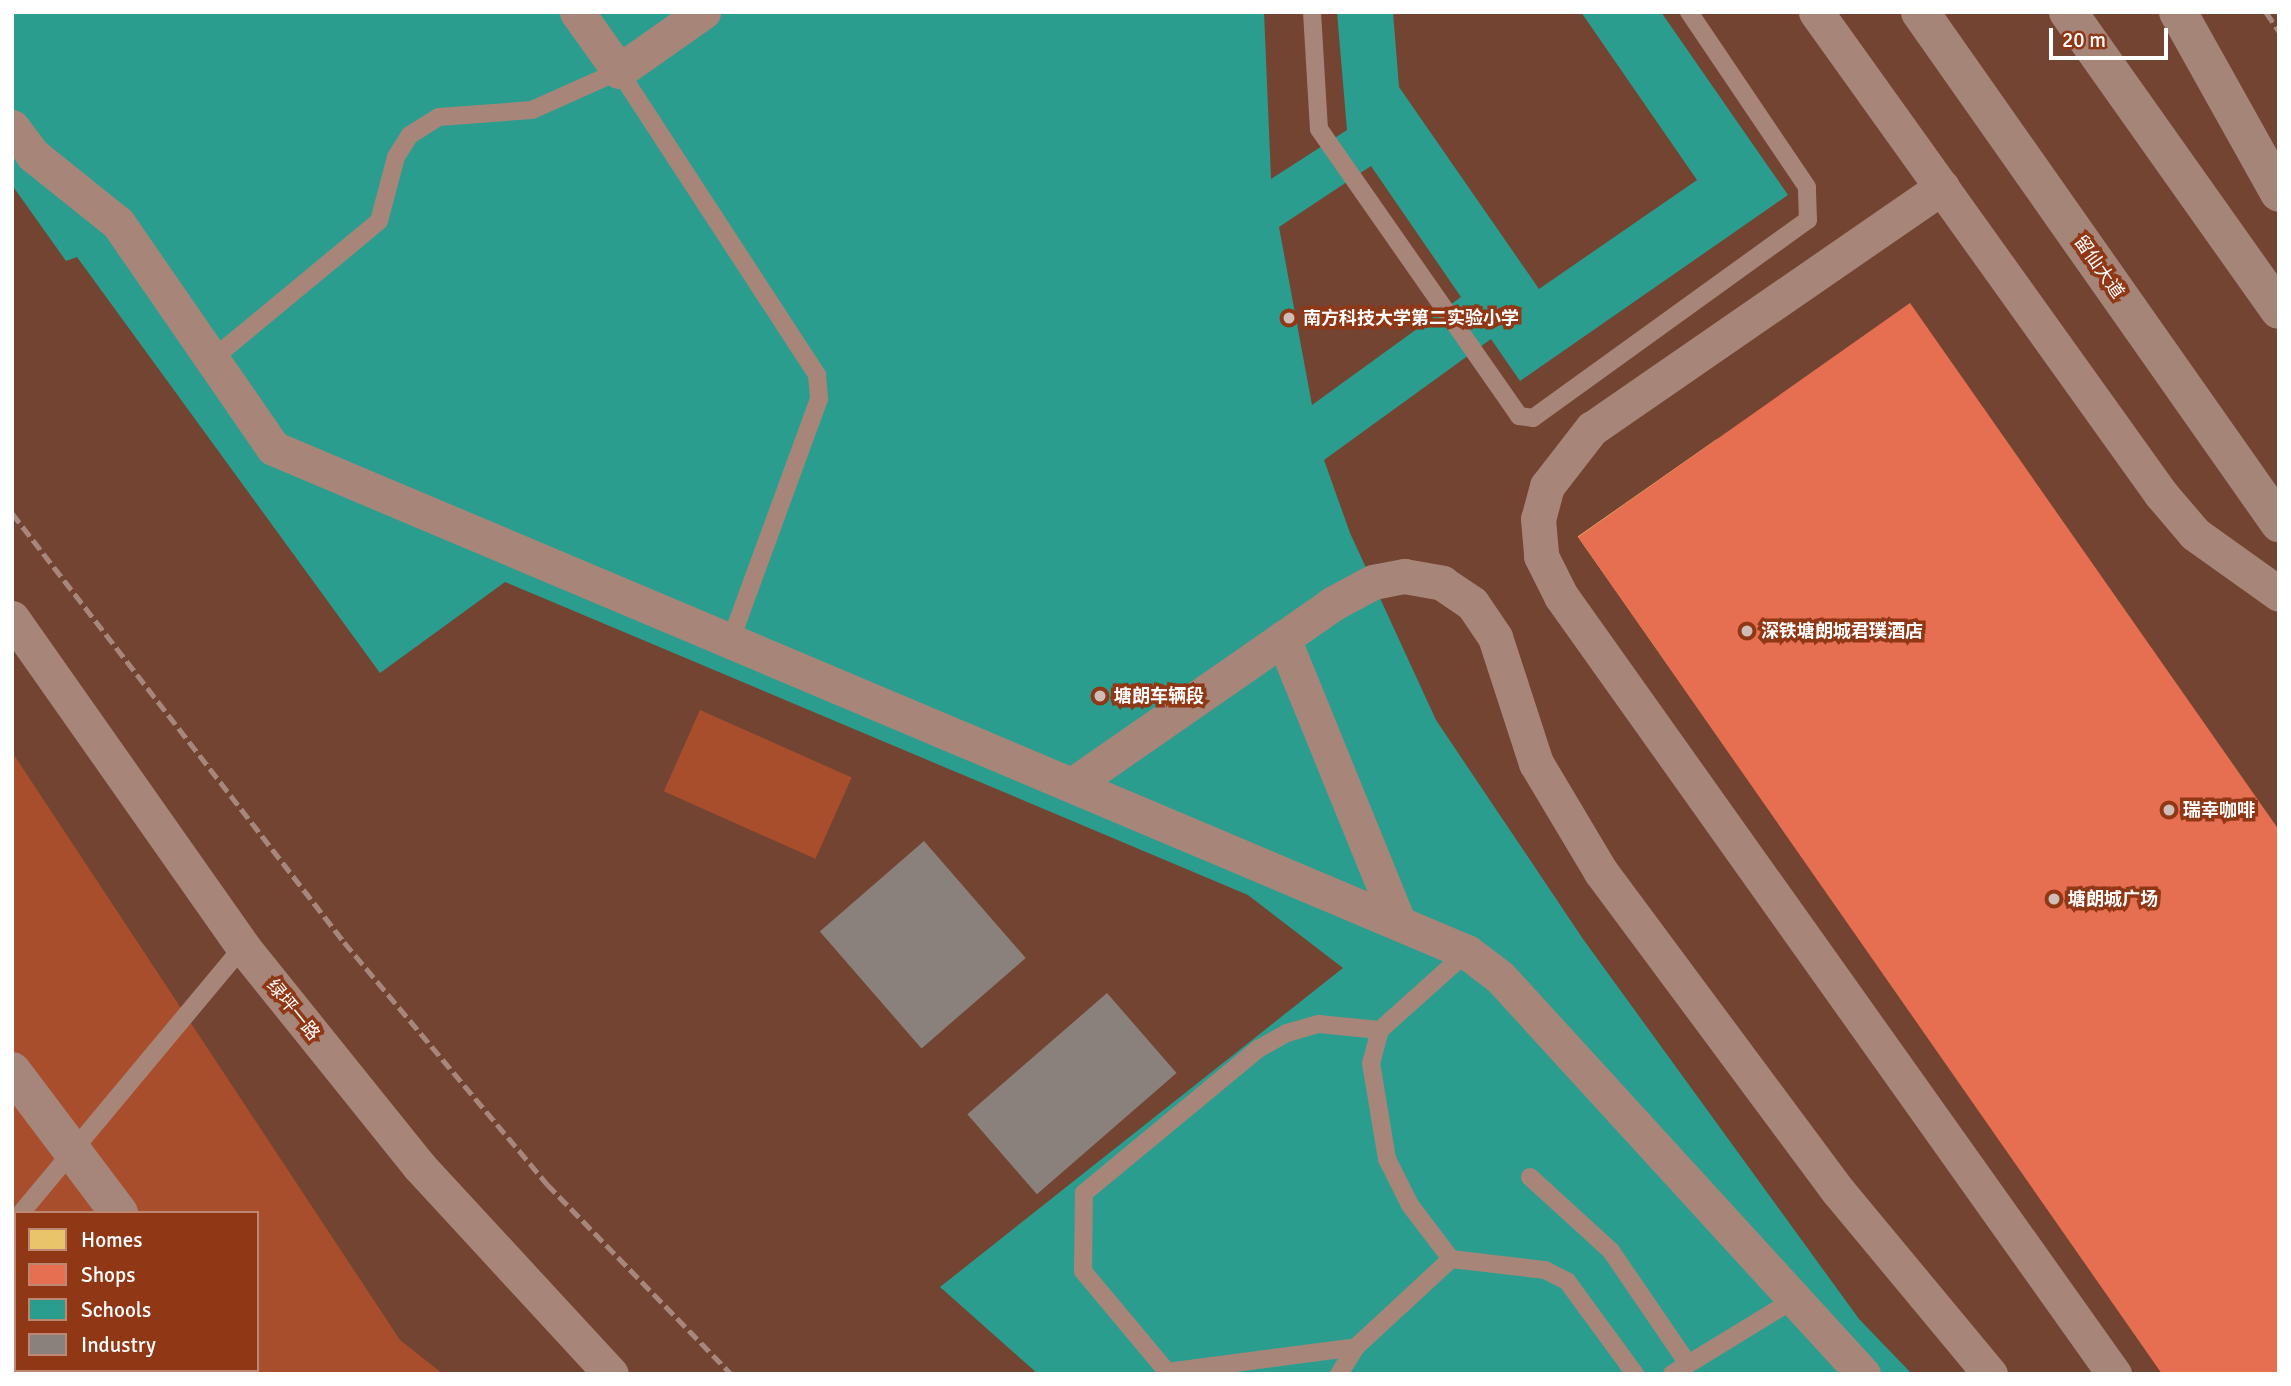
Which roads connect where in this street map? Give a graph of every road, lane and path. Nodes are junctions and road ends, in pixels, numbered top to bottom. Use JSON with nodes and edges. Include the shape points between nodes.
{"nodes":[{"id":1,"x":577,"y":12,"type":"edge"},
{"id":2,"x":703,"y":12,"type":"edge"},
{"id":3,"x":1312,"y":12,"type":"edge"},
{"id":4,"x":1689,"y":12,"type":"edge"},
{"id":5,"x":1816,"y":12,"type":"edge"},
{"id":6,"x":1920,"y":12,"type":"edge"},
{"id":7,"x":2068,"y":12,"type":"edge"},
{"id":8,"x":2178,"y":12,"type":"edge"},
{"id":9,"x":619,"y":71,"type":"junction"},
{"id":10,"x":12,"y":127,"type":"edge"},
{"id":11,"x":1941,"y":187,"type":"junction"},
{"id":12,"x":2279,"y":193,"type":"edge"},
{"id":13,"x":2279,"y":310,"type":"edge"},
{"id":14,"x":209,"y":361,"type":"junction"},
{"id":15,"x":2279,"y":523,"type":"edge"},
{"id":16,"x":2279,"y":594,"type":"edge"},
{"id":17,"x":12,"y":618,"type":"edge"},
{"id":18,"x":1283,"y":638,"type":"junction"},
{"id":19,"x":730,"y":642,"type":"junction"},
{"id":20,"x":1072,"y":785,"type":"junction"},
{"id":21,"x":1399,"y":923,"type":"junction"},
{"id":22,"x":243,"y":947,"type":"junction"},
{"id":23,"x":1467,"y":952,"type":"junction"},
{"id":24,"x":1380,"y":1030,"type":"junction"},
{"id":25,"x":12,"y":1071,"type":"edge"},
{"id":26,"x":1530,"y":1177,"type":"dead end"},
{"id":27,"x":23,"y":1211,"type":"edge"},
{"id":28,"x":117,"y":1211,"type":"edge"},
{"id":29,"x":1451,"y":1259,"type":"junction"},
{"id":30,"x":1793,"y":1300,"type":"junction"},
{"id":31,"x":1356,"y":1347,"type":"junction"},
{"id":32,"x":1688,"y":1364,"type":"junction"},
{"id":33,"x":1168,"y":1373,"type":"edge"},
{"id":34,"x":611,"y":1374,"type":"edge"},
{"id":35,"x":1339,"y":1374,"type":"edge"},
{"id":36,"x":1634,"y":1374,"type":"edge"},
{"id":37,"x":1672,"y":1374,"type":"edge"},
{"id":38,"x":1863,"y":1374,"type":"edge"},
{"id":39,"x":1990,"y":1374,"type":"edge"},
{"id":40,"x":2114,"y":1374,"type":"edge"}],
"edges":[{"from":1,"to":9,"type":"street"},
{"from":2,"to":9,"type":"street"},
{"from":3,"to":4,"type":"lane","via":[[1320,128],[1519,416],[1533,418],[1808,220],[1807,187]]},
{"from":5,"to":11,"type":"street"},
{"from":6,"to":15,"type":"main road","name":"留仙大道"},
{"from":7,"to":13,"type":"main road"},
{"from":8,"to":12,"type":"main road"},
{"from":9,"to":14,"type":"lane","via":[[533,110],[439,117],[410,135],[396,157],[379,221]]},
{"from":9,"to":19,"type":"lane","via":[[817,376],[819,399]]},
{"from":10,"to":14,"type":"street","via":[[33,155],[118,223]]},
{"from":11,"to":16,"type":"street","via":[[2161,494],[2195,534]]},
{"from":11,"to":40,"type":"street","via":[[1592,428],[1547,486],[1538,519],[1541,556],[1562,596]]},
{"from":14,"to":19,"type":"street","via":[[273,447]]},
{"from":17,"to":22,"type":"street","name":"绿坪一路"},
{"from":18,"to":20,"type":"street"},
{"from":18,"to":21,"type":"street"},
{"from":18,"to":39,"type":"street","via":[[1373,582],[1404,576],[1442,583],[1472,603],[1495,637],[1536,763],[1569,825],[1838,1191]]},
{"from":19,"to":20,"type":"street"},
{"from":20,"to":21,"type":"street"},
{"from":21,"to":23,"type":"street"},
{"from":22,"to":27,"type":"lane"},
{"from":22,"to":34,"type":"street","name":"绿坪一路","via":[[419,1166]]},
{"from":23,"to":24,"type":"lane"},
{"from":23,"to":30,"type":"street","via":[[1500,977]]},
{"from":24,"to":29,"type":"lane","via":[[1371,1063],[1387,1159],[1410,1205]]},
{"from":24,"to":33,"type":"lane","via":[[1319,1024],[1287,1033],[1258,1049],[1084,1193],[1083,1271]]},
{"from":25,"to":28,"type":"highway","bridge":true},
{"from":26,"to":32,"type":"lane","via":[[1611,1251]]},
{"from":29,"to":31,"type":"lane"},
{"from":29,"to":36,"type":"lane","via":[[1545,1270],[1567,1281]]},
{"from":30,"to":32,"type":"lane"},
{"from":30,"to":38,"type":"street"},
{"from":31,"to":33,"type":"lane"},
{"from":31,"to":35,"type":"lane"},
{"from":32,"to":37,"type":"lane"}]}
